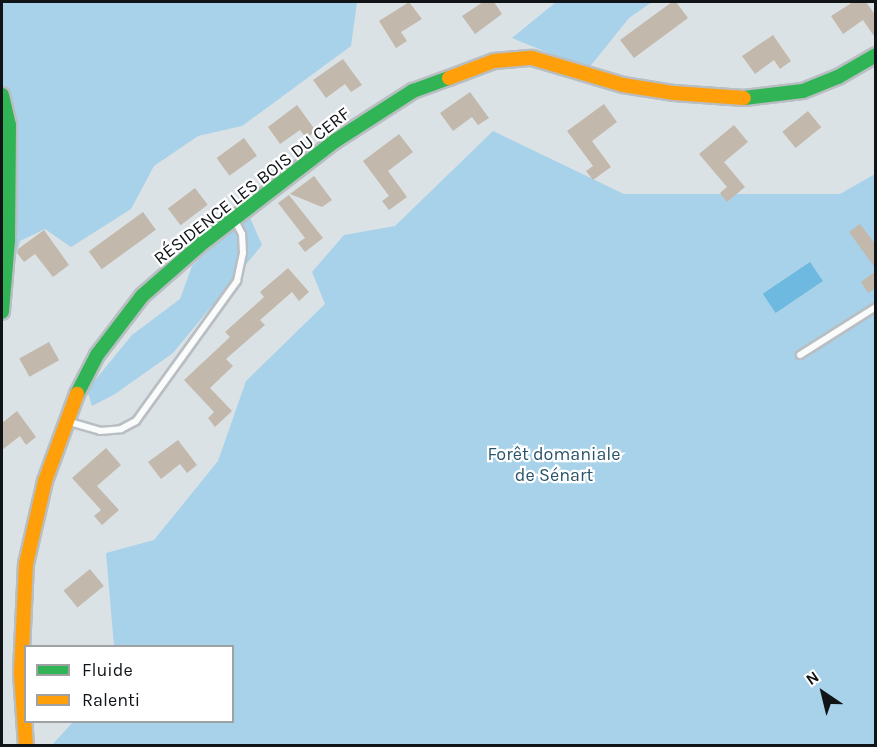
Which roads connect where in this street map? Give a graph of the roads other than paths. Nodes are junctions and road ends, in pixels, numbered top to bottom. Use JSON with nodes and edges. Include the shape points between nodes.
{"nodes":[{"id":1,"x":876,"y":55,"type":"edge"},
{"id":2,"x":2,"y":95,"type":"edge"},
{"id":3,"x":234,"y":219,"type":"junction"},
{"id":4,"x":876,"y":307,"type":"edge"},
{"id":5,"x":2,"y":312,"type":"edge"},
{"id":6,"x":800,"y":355,"type":"dead end"},
{"id":7,"x":66,"y":421,"type":"junction"},
{"id":8,"x":24,"y":716,"type":"edge"},
{"id":9,"x":24,"y":723,"type":"edge"},
{"id":10,"x":26,"y":746,"type":"edge"}],
"edges":[{"from":1,"to":3,"type":"street","name":"RÉSIDENCE LES BOIS DU CERF","via":[[803,91],[754,99],[623,85],[532,58],[494,61],[413,91],[335,141]]},
{"from":2,"to":5,"type":"street","via":[[9,125],[8,240]]},
{"from":3,"to":7,"type":"street","name":"RÉSIDENCE LES BOIS DU CERF","via":[[142,296],[98,355]]},
{"from":3,"to":7,"type":"lane","via":[[242,234],[243,253],[237,282],[136,421],[121,429],[100,431]]},
{"from":4,"to":6,"type":"lane"},
{"from":7,"to":8,"type":"street","name":"RÉSIDENCE LES BOIS DU CERF","via":[[45,481],[26,564],[21,672]]},
{"from":9,"to":10,"type":"street","name":"RÉSIDENCE LES BOIS DU CERF"}]}
